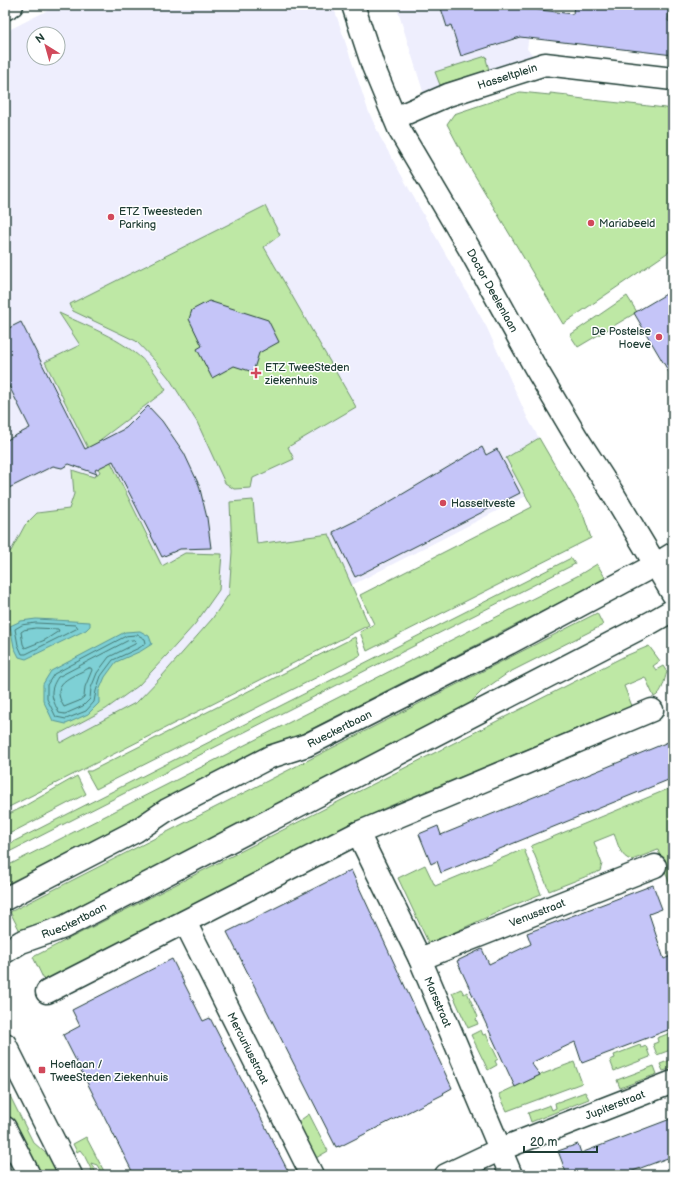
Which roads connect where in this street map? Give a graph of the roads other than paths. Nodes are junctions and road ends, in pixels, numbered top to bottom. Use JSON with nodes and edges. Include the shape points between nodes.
{"nodes":[{"id":1,"x":12,"y":5,"type":"edge"},
{"id":2,"x":354,"y":5,"type":"edge"},
{"id":3,"x":5,"y":9,"type":"edge"},
{"id":4,"x":673,"y":79,"type":"edge"},
{"id":5,"x":395,"y":118,"type":"junction"},
{"id":6,"x":664,"y":560,"type":"edge"},
{"id":7,"x":673,"y":594,"type":"edge"},
{"id":8,"x":673,"y":610,"type":"edge"},
{"id":9,"x":652,"y":710,"type":"dead end"},
{"id":10,"x":358,"y":833,"type":"junction"},
{"id":11,"x":655,"y":866,"type":"dead end"},
{"id":12,"x":5,"y":899,"type":"edge"},
{"id":13,"x":185,"y":922,"type":"junction"},
{"id":14,"x":5,"y":952,"type":"edge"},
{"id":15,"x":420,"y":959,"type":"junction"},
{"id":16,"x":47,"y":992,"type":"dead end"},
{"id":17,"x":5,"y":1044,"type":"edge"},
{"id":18,"x":673,"y":1082,"type":"edge"},
{"id":19,"x":5,"y":1128,"type":"edge"},
{"id":20,"x":501,"y":1148,"type":"junction"},
{"id":21,"x":29,"y":1175,"type":"edge"},
{"id":22,"x":71,"y":1175,"type":"edge"},
{"id":23,"x":312,"y":1175,"type":"edge"},
{"id":24,"x":446,"y":1175,"type":"edge"},
{"id":25,"x":511,"y":1175,"type":"edge"}],
"edges":[{"from":1,"to":3,"type":"street"},
{"from":2,"to":5,"type":"street","name":"Doctor Deelenlaan","via":[[373,66]]},
{"from":4,"to":5,"type":"street","name":"Hasseltplein","via":[[545,64],[448,95]]},
{"from":5,"to":6,"type":"street","name":"Doctor Deelenlaan","via":[[400,131],[577,438],[612,492]]},
{"from":6,"to":7,"type":"street","name":"Doctor Deelenlaan"},
{"from":6,"to":12,"type":"street","name":"Rueckertbaan","via":[[307,745],[270,757],[174,806],[136,831]]},
{"from":8,"to":14,"type":"street","name":"Rueckertbaan","via":[[64,927],[21,942]]},
{"from":9,"to":10,"type":"street"},
{"from":10,"to":13,"type":"street"},
{"from":10,"to":15,"type":"street","name":"Marsstraat"},
{"from":11,"to":15,"type":"street","name":"Venusstraat"},
{"from":13,"to":16,"type":"street"},
{"from":13,"to":23,"type":"street","name":"Mercuriusstraat"},
{"from":15,"to":20,"type":"street","name":"Marsstraat"},
{"from":17,"to":22,"type":"street"},
{"from":18,"to":20,"type":"street","name":"Jupiterstraat"},
{"from":19,"to":21,"type":"street"},
{"from":20,"to":24,"type":"street","name":"Jupiterstraat"},
{"from":20,"to":25,"type":"street","name":"Marsstraat"}]}
